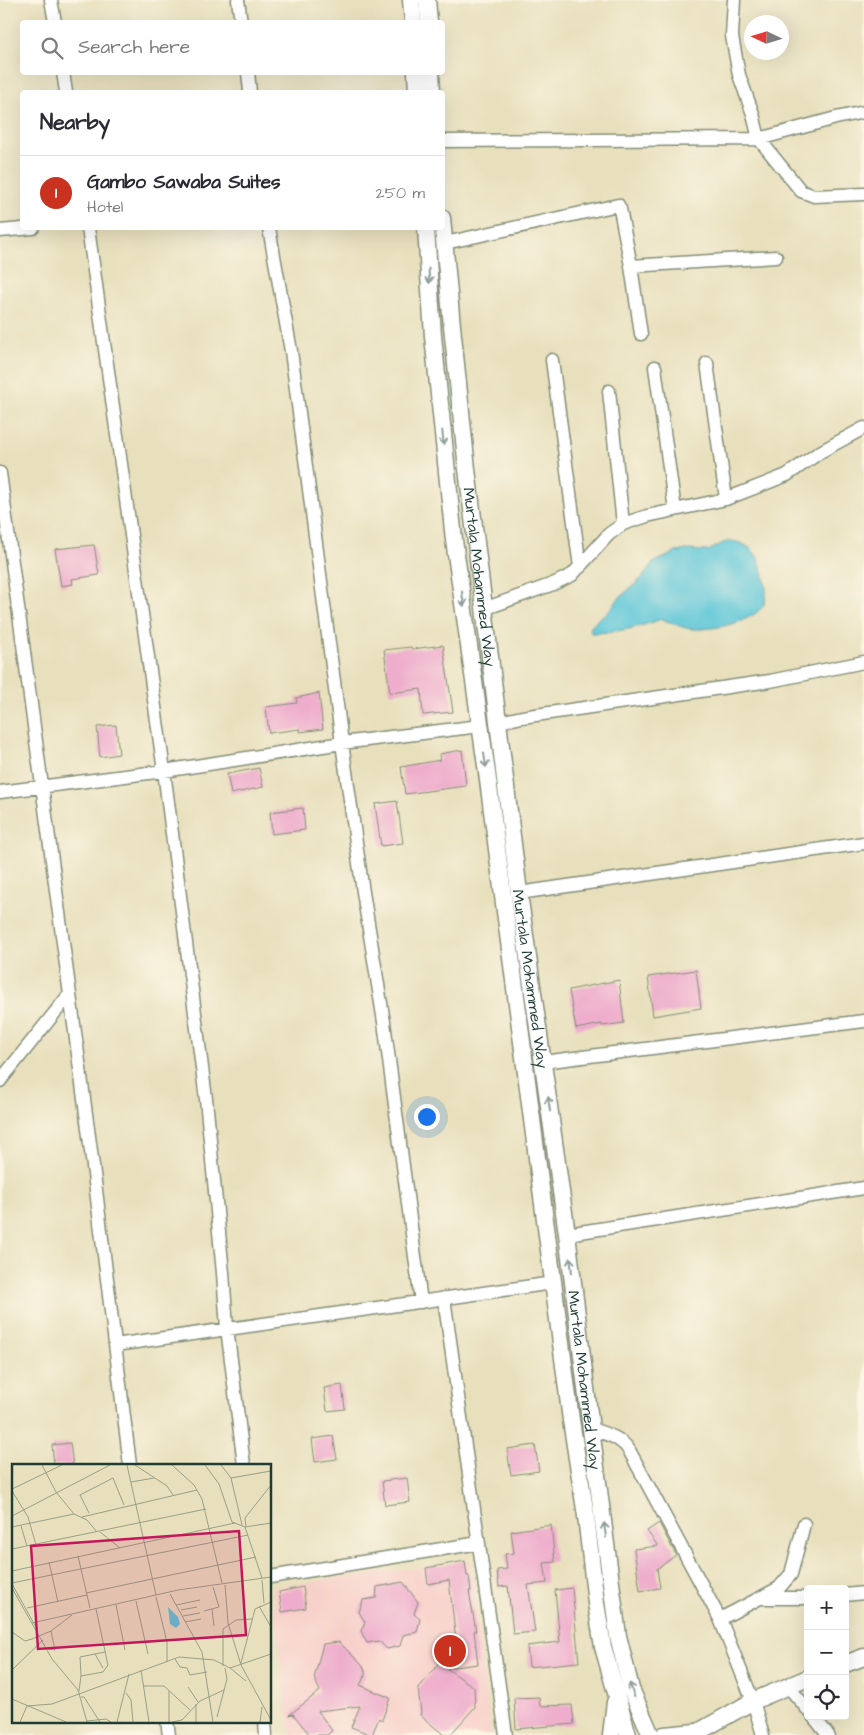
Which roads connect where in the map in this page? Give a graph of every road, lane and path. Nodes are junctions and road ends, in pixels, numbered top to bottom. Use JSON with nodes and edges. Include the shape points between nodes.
{"nodes":[{"id":1,"x":51,"y":0,"type":"edge"},
{"id":2,"x":238,"y":0,"type":"edge"},
{"id":3,"x":412,"y":0,"type":"edge"},
{"id":4,"x":428,"y":0,"type":"edge"},
{"id":5,"x":734,"y":0,"type":"edge"},
{"id":6,"x":55,"y":20,"type":"edge"},
{"id":7,"x":241,"y":20,"type":"edge"},
{"id":8,"x":412,"y":20,"type":"edge"},
{"id":9,"x":429,"y":20,"type":"edge"},
{"id":10,"x":63,"y":75,"type":"edge"},
{"id":11,"x":248,"y":75,"type":"edge"},
{"id":12,"x":416,"y":75,"type":"edge"},
{"id":13,"x":431,"y":75,"type":"edge"},
{"id":14,"x":66,"y":90,"type":"edge"},
{"id":15,"x":250,"y":90,"type":"edge"},
{"id":16,"x":417,"y":90,"type":"edge"},
{"id":17,"x":432,"y":90,"type":"edge"},
{"id":18,"x":864,"y":112,"type":"edge"},
{"id":19,"x":759,"y":139,"type":"junction"},
{"id":20,"x":445,"y":142,"type":"edge"},
{"id":21,"x":864,"y":194,"type":"edge"},
{"id":22,"x":20,"y":229,"type":"edge"},
{"id":23,"x":88,"y":230,"type":"edge"},
{"id":24,"x":270,"y":230,"type":"edge"},
{"id":25,"x":426,"y":230,"type":"edge"},
{"id":26,"x":443,"y":230,"type":"edge"},
{"id":27,"x":0,"y":231,"type":"edge"},
{"id":28,"x":445,"y":243,"type":"junction"},
{"id":29,"x":776,"y":257,"type":"dead end"},
{"id":30,"x":631,"y":266,"type":"junction"},
{"id":31,"x":641,"y":334,"type":"dead end"},
{"id":32,"x":552,"y":360,"type":"dead end"},
{"id":33,"x":707,"y":363,"type":"dead end"},
{"id":34,"x":655,"y":367,"type":"dead end"},
{"id":35,"x":609,"y":391,"type":"dead end"},
{"id":36,"x":864,"y":428,"type":"edge"},
{"id":37,"x":0,"y":473,"type":"edge"},
{"id":38,"x":726,"y":499,"type":"junction"},
{"id":39,"x":675,"y":510,"type":"junction"},
{"id":40,"x":623,"y":524,"type":"junction"},
{"id":41,"x":580,"y":567,"type":"junction"},
{"id":42,"x":484,"y":609,"type":"junction"},
{"id":43,"x":864,"y":662,"type":"edge"},
{"id":44,"x":499,"y":722,"type":"junction"},
{"id":45,"x":480,"y":726,"type":"junction"},
{"id":46,"x":342,"y":744,"type":"junction"},
{"id":47,"x":164,"y":771,"type":"junction"},
{"id":48,"x":43,"y":786,"type":"junction"},
{"id":49,"x":0,"y":792,"type":"edge"},
{"id":50,"x":864,"y":843,"type":"edge"},
{"id":51,"x":519,"y":893,"type":"junction"},
{"id":52,"x":70,"y":995,"type":"junction"},
{"id":53,"x":864,"y":1021,"type":"edge"},
{"id":54,"x":543,"y":1062,"type":"junction"},
{"id":55,"x":0,"y":1081,"type":"edge"},
{"id":56,"x":864,"y":1188,"type":"edge"},
{"id":57,"x":567,"y":1234,"type":"junction"},
{"id":58,"x":553,"y":1283,"type":"junction"},
{"id":59,"x":444,"y":1298,"type":"junction"},
{"id":60,"x":421,"y":1302,"type":"junction"},
{"id":61,"x":227,"y":1328,"type":"junction"},
{"id":62,"x":115,"y":1345,"type":"junction"},
{"id":63,"x":590,"y":1429,"type":"junction"},
{"id":64,"x":130,"y":1464,"type":"edge"},
{"id":65,"x":244,"y":1464,"type":"edge"},
{"id":66,"x":804,"y":1524,"type":"dead end"},
{"id":67,"x":479,"y":1543,"type":"junction"},
{"id":68,"x":271,"y":1577,"type":"edge"},
{"id":69,"x":864,"y":1593,"type":"edge"},
{"id":70,"x":849,"y":1595,"type":"edge"},
{"id":71,"x":760,"y":1598,"type":"junction"},
{"id":72,"x":804,"y":1598,"type":"edge"},
{"id":73,"x":720,"y":1619,"type":"junction"},
{"id":74,"x":864,"y":1657,"type":"edge"},
{"id":75,"x":849,"y":1663,"type":"edge"},
{"id":76,"x":804,"y":1679,"type":"edge"},
{"id":77,"x":787,"y":1685,"type":"junction"},
{"id":78,"x":616,"y":1694,"type":"junction"},
{"id":79,"x":753,"y":1701,"type":"junction"},
{"id":80,"x":804,"y":1705,"type":"edge"},
{"id":81,"x":816,"y":1720,"type":"edge"},
{"id":82,"x":167,"y":1722,"type":"edge"},
{"id":83,"x":265,"y":1722,"type":"edge"},
{"id":84,"x":694,"y":1734,"type":"edge"},
{"id":85,"x":169,"y":1735,"type":"edge"},
{"id":86,"x":266,"y":1735,"type":"edge"},
{"id":87,"x":506,"y":1735,"type":"edge"},
{"id":88,"x":611,"y":1735,"type":"edge"},
{"id":89,"x":628,"y":1735,"type":"edge"},
{"id":90,"x":651,"y":1735,"type":"edge"},
{"id":91,"x":664,"y":1735,"type":"edge"},
{"id":92,"x":763,"y":1735,"type":"edge"},
{"id":93,"x":828,"y":1735,"type":"edge"}],
"edges":[{"from":1,"to":6,"type":"street"},
{"from":2,"to":7,"type":"street"},
{"from":3,"to":8,"type":"main road"},
{"from":4,"to":9,"type":"main road"},
{"from":5,"to":19,"type":"street","via":[[732,36],[739,75],[754,114]]},
{"from":10,"to":14,"type":"street"},
{"from":11,"to":15,"type":"street"},
{"from":12,"to":16,"type":"main road"},
{"from":13,"to":17,"type":"main road"},
{"from":18,"to":19,"type":"street"},
{"from":19,"to":20,"type":"street"},
{"from":19,"to":21,"type":"street","via":[[801,191],[814,196]]},
{"from":22,"to":27,"type":"street"},
{"from":23,"to":47,"type":"street"},
{"from":24,"to":46,"type":"street","via":[[291,351]]},
{"from":25,"to":45,"type":"main road","name":"Murtala Mohammed Way","one_way":true,"via":[[443,440]]},
{"from":26,"to":28,"type":"main road","name":"Murtala Mohammed Way"},
{"from":28,"to":30,"type":"street","via":[[618,205]]},
{"from":28,"to":42,"type":"main road","name":"Murtala Mohammed Way"},
{"from":29,"to":30,"type":"street"},
{"from":30,"to":31,"type":"street"},
{"from":32,"to":41,"type":"street"},
{"from":33,"to":38,"type":"street"},
{"from":34,"to":39,"type":"street"},
{"from":35,"to":40,"type":"street"},
{"from":36,"to":38,"type":"street","via":[[787,475]]},
{"from":37,"to":48,"type":"street"},
{"from":38,"to":39,"type":"street"},
{"from":39,"to":40,"type":"street"},
{"from":40,"to":41,"type":"street","via":[[609,534]]},
{"from":41,"to":42,"type":"street","via":[[572,575],[553,584]]},
{"from":42,"to":44,"type":"main road","name":"Murtala Mohammed Way"},
{"from":43,"to":44,"type":"street","via":[[770,681]]},
{"from":44,"to":51,"type":"main road","name":"Murtala Mohammed Way"},
{"from":45,"to":46,"type":"street"},
{"from":45,"to":58,"type":"main road","name":"Murtala Mohammed Way","one_way":true},
{"from":46,"to":47,"type":"street"},
{"from":46,"to":60,"type":"street"},
{"from":47,"to":48,"type":"street"},
{"from":47,"to":61,"type":"street","via":[[206,1099]]},
{"from":48,"to":49,"type":"street"},
{"from":48,"to":52,"type":"street"},
{"from":50,"to":51,"type":"street"},
{"from":51,"to":54,"type":"main road","name":"Murtala Mohammed Way"},
{"from":52,"to":55,"type":"street"},
{"from":52,"to":62,"type":"street"},
{"from":53,"to":54,"type":"street"},
{"from":57,"to":54,"type":"main road","name":"Murtala Mohammed Way","one_way":true},
{"from":56,"to":57,"type":"street"},
{"from":63,"to":57,"type":"main road","name":"Murtala Mohammed Way","one_way":true},
{"from":58,"to":59,"type":"street"},
{"from":58,"to":78,"type":"main road","name":"Murtala Mohammed Way","via":[[596,1603],[603,1647]]},
{"from":59,"to":60,"type":"street"},
{"from":59,"to":67,"type":"street"},
{"from":60,"to":61,"type":"street"},
{"from":61,"to":62,"type":"street"},
{"from":61,"to":65,"type":"street"},
{"from":62,"to":64,"type":"street"},
{"from":63,"to":73,"type":"street","via":[[616,1437],[630,1450]]},
{"from":90,"to":63,"type":"main road","name":"Murtala Mohammed Way","one_way":true,"via":[[631,1689],[618,1636]]},
{"from":66,"to":71,"type":"street","via":[[791,1574],[779,1588]]},
{"from":67,"to":68,"type":"street"},
{"from":67,"to":87,"type":"street"},
{"from":69,"to":70,"type":"street"},
{"from":71,"to":72,"type":"street"},
{"from":71,"to":73,"type":"street"},
{"from":73,"to":79,"type":"street"},
{"from":74,"to":75,"type":"main road"},
{"from":76,"to":77,"type":"main road"},
{"from":77,"to":79,"type":"main road"},
{"from":77,"to":80,"type":"street"},
{"from":78,"to":88,"type":"main road"},
{"from":78,"to":89,"type":"main road","name":"Murtala Mohammed Way"},
{"from":79,"to":84,"type":"main road"},
{"from":79,"to":92,"type":"street"},
{"from":81,"to":93,"type":"street"},
{"from":82,"to":85,"type":"street"},
{"from":83,"to":86,"type":"street"},
{"from":84,"to":91,"type":"main road"}]}
